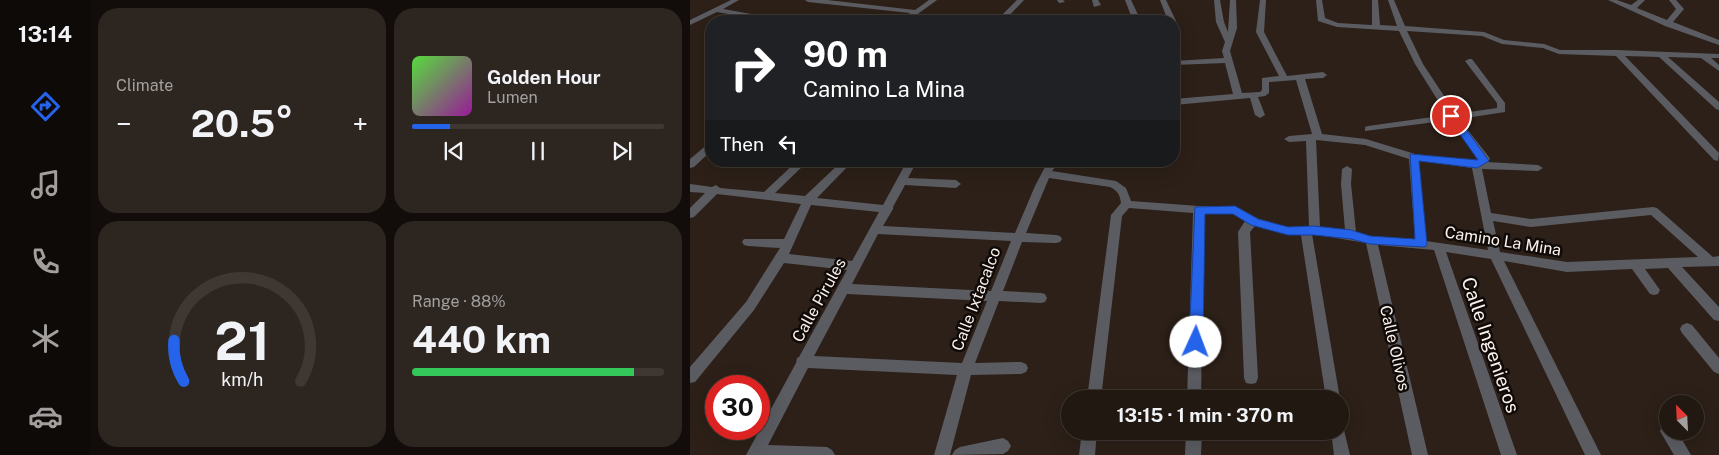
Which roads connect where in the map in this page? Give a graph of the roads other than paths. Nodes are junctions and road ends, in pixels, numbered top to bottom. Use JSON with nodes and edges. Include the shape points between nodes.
{"nodes":[{"id":1,"x":736,"y":0,"type":"edge"},
{"id":2,"x":808,"y":0,"type":"edge"},
{"id":3,"x":934,"y":0,"type":"edge"},
{"id":4,"x":1021,"y":0,"type":"edge"},
{"id":5,"x":1128,"y":0,"type":"edge"},
{"id":6,"x":1163,"y":0,"type":"edge"},
{"id":7,"x":1217,"y":0,"type":"edge"},
{"id":8,"x":1233,"y":0,"type":"edge"},
{"id":9,"x":1263,"y":0,"type":"edge"},
{"id":10,"x":1318,"y":0,"type":"edge"},
{"id":11,"x":1375,"y":0,"type":"edge"},
{"id":12,"x":1391,"y":0,"type":"edge"},
{"id":13,"x":1611,"y":0,"type":"edge"},
{"id":14,"x":1642,"y":0,"type":"edge"},
{"id":15,"x":1674,"y":0,"type":"edge"},
{"id":16,"x":1632,"y":8,"type":"junction"},
{"id":17,"x":715,"y":10,"type":"junction"},
{"id":18,"x":918,"y":12,"type":"junction"},
{"id":19,"x":705,"y":15,"type":"edge"},
{"id":20,"x":705,"y":15,"type":"edge"},
{"id":21,"x":736,"y":15,"type":"edge"},
{"id":22,"x":913,"y":15,"type":"edge"},
{"id":23,"x":1006,"y":15,"type":"edge"},
{"id":24,"x":1134,"y":15,"type":"edge"},
{"id":25,"x":1169,"y":15,"type":"edge"},
{"id":26,"x":690,"y":23,"type":"edge"},
{"id":27,"x":1668,"y":24,"type":"junction"},
{"id":28,"x":1376,"y":26,"type":"junction"},
{"id":29,"x":1399,"y":26,"type":"junction"},
{"id":30,"x":1228,"y":41,"type":"junction"},
{"id":31,"x":1719,"y":43,"type":"edge"},
{"id":32,"x":1617,"y":52,"type":"junction"},
{"id":33,"x":1662,"y":56,"type":"junction"},
{"id":34,"x":1704,"y":56,"type":"junction"},
{"id":35,"x":1719,"y":56,"type":"edge"},
{"id":36,"x":1228,"y":60,"type":"junction"},
{"id":37,"x":1469,"y":61,"type":"dead end"},
{"id":38,"x":1180,"y":63,"type":"edge"},
{"id":39,"x":1719,"y":69,"type":"edge"},
{"id":40,"x":1322,"y":75,"type":"dead end"},
{"id":41,"x":1284,"y":78,"type":"junction"},
{"id":42,"x":1300,"y":78,"type":"junction"},
{"id":43,"x":1253,"y":95,"type":"junction"},
{"id":44,"x":1238,"y":96,"type":"junction"},
{"id":45,"x":1180,"y":102,"type":"edge"},
{"id":46,"x":1719,"y":107,"type":"edge"},
{"id":47,"x":1260,"y":115,"type":"dead end"},
{"id":48,"x":1451,"y":116,"type":"junction"},
{"id":49,"x":1368,"y":128,"type":"dead end"},
{"id":50,"x":1314,"y":138,"type":"junction"},
{"id":51,"x":1289,"y":139,"type":"dead end"},
{"id":52,"x":705,"y":153,"type":"edge"},
{"id":53,"x":1414,"y":157,"type":"junction"},
{"id":54,"x":1718,"y":158,"type":"edge"},
{"id":55,"x":1477,"y":165,"type":"junction"},
{"id":56,"x":690,"y":166,"type":"edge"},
{"id":57,"x":797,"y":167,"type":"edge"},
{"id":58,"x":842,"y":167,"type":"edge"},
{"id":59,"x":909,"y":167,"type":"edge"},
{"id":60,"x":1052,"y":167,"type":"edge"},
{"id":61,"x":1055,"y":167,"type":"edge"},
{"id":62,"x":1538,"y":168,"type":"dead end"},
{"id":63,"x":1347,"y":169,"type":"dead end"},
{"id":64,"x":902,"y":181,"type":"junction"},
{"id":65,"x":956,"y":184,"type":"dead end"},
{"id":66,"x":690,"y":188,"type":"edge"},
{"id":67,"x":716,"y":190,"type":"junction"},
{"id":68,"x":766,"y":196,"type":"junction"},
{"id":69,"x":808,"y":200,"type":"junction"},
{"id":70,"x":1126,"y":204,"type":"junction"},
{"id":71,"x":888,"y":209,"type":"junction"},
{"id":72,"x":1199,"y":210,"type":"junction"},
{"id":73,"x":690,"y":214,"type":"edge"},
{"id":74,"x":1488,"y":216,"type":"junction"},
{"id":75,"x":1255,"y":222,"type":"junction"},
{"id":76,"x":876,"y":230,"type":"junction"},
{"id":77,"x":1310,"y":231,"type":"junction"},
{"id":78,"x":1351,"y":235,"type":"junction"},
{"id":79,"x":1018,"y":237,"type":"junction"},
{"id":80,"x":1056,"y":239,"type":"dead end"},
{"id":81,"x":1370,"y":240,"type":"junction"},
{"id":82,"x":748,"y":242,"type":"dead end"},
{"id":83,"x":788,"y":244,"type":"junction"},
{"id":84,"x":1421,"y":244,"type":"junction"},
{"id":85,"x":1438,"y":246,"type":"junction"},
{"id":86,"x":1495,"y":255,"type":"junction"},
{"id":87,"x":780,"y":258,"type":"junction"},
{"id":88,"x":1715,"y":261,"type":"edge"},
{"id":89,"x":1671,"y":263,"type":"junction"},
{"id":90,"x":1636,"y":265,"type":"junction"},
{"id":91,"x":857,"y":266,"type":"junction"},
{"id":92,"x":844,"y":289,"type":"junction"},
{"id":93,"x":1654,"y":290,"type":"dead end"},
{"id":94,"x":995,"y":297,"type":"junction"},
{"id":95,"x":1041,"y":298,"type":"dead end"},
{"id":96,"x":1719,"y":316,"type":"edge"},
{"id":97,"x":1687,"y":329,"type":"dead end"},
{"id":98,"x":802,"y":362,"type":"junction"},
{"id":99,"x":1021,"y":368,"type":"dead end"},
{"id":100,"x":1719,"y":368,"type":"edge"},
{"id":101,"x":966,"y":369,"type":"junction"},
{"id":102,"x":690,"y":377,"type":"edge"},
{"id":103,"x":1251,"y":378,"type":"dead end"},
{"id":104,"x":1095,"y":390,"type":"edge"},
{"id":105,"x":1194,"y":390,"type":"edge"},
{"id":106,"x":1332,"y":390,"type":"edge"},
{"id":107,"x":1089,"y":440,"type":"edge"},
{"id":108,"x":1194,"y":440,"type":"edge"},
{"id":109,"x":1340,"y":440,"type":"edge"},
{"id":110,"x":1673,"y":440,"type":"edge"},
{"id":111,"x":1003,"y":446,"type":"dead end"},
{"id":112,"x":754,"y":454,"type":"edge"},
{"id":113,"x":827,"y":455,"type":"edge"},
{"id":114,"x":942,"y":455,"type":"edge"},
{"id":115,"x":960,"y":455,"type":"edge"},
{"id":116,"x":1087,"y":455,"type":"edge"},
{"id":117,"x":1193,"y":455,"type":"edge"},
{"id":118,"x":1342,"y":455,"type":"edge"},
{"id":119,"x":1420,"y":455,"type":"edge"},
{"id":120,"x":1509,"y":455,"type":"edge"},
{"id":121,"x":1593,"y":455,"type":"edge"},
{"id":122,"x":1683,"y":455,"type":"edge"}],
"edges":[{"from":1,"to":17,"type":"street"},
{"from":2,"to":18,"type":"street"},
{"from":3,"to":18,"type":"street"},
{"from":4,"to":23,"type":"street"},
{"from":5,"to":24,"type":"street"},
{"from":6,"to":25,"type":"street"},
{"from":7,"to":30,"type":"street","via":[[1220,22]]},
{"from":8,"to":30,"type":"street","via":[[1233,28]]},
{"from":9,"to":41,"type":"street","via":[[1260,32]]},
{"from":10,"to":28,"type":"street","via":[[1321,19],[1327,22]]},
{"from":11,"to":28,"type":"street"},
{"from":12,"to":29,"type":"street"},
{"from":13,"to":16,"type":"street"},
{"from":14,"to":16,"type":"street"},
{"from":15,"to":27,"type":"street","via":[[1680,9]]},
{"from":16,"to":27,"type":"street"},
{"from":17,"to":19,"type":"street"},
{"from":17,"to":21,"type":"street"},
{"from":18,"to":22,"type":"street"},
{"from":20,"to":26,"type":"street"},
{"from":27,"to":31,"type":"street"},
{"from":28,"to":29,"type":"street"},
{"from":29,"to":32,"type":"street","via":[[1484,34],[1502,42],[1544,46],[1559,52]]},
{"from":29,"to":48,"type":"street"},
{"from":30,"to":36,"type":"street"},
{"from":32,"to":33,"type":"street"},
{"from":32,"to":54,"type":"street"},
{"from":33,"to":34,"type":"street"},
{"from":33,"to":46,"type":"street"},
{"from":34,"to":35,"type":"street"},
{"from":34,"to":39,"type":"street"},
{"from":36,"to":38,"type":"street"},
{"from":36,"to":44,"type":"street"},
{"from":37,"to":48,"type":"street","via":[[1502,104],[1502,110]]},
{"from":40,"to":42,"type":"street"},
{"from":41,"to":42,"type":"street"},
{"from":41,"to":43,"type":"street","via":[[1265,80],[1265,93]]},
{"from":42,"to":50,"type":"street"},
{"from":43,"to":44,"type":"street"},
{"from":43,"to":47,"type":"street"},
{"from":44,"to":45,"type":"street"},
{"from":48,"to":49,"type":"street"},
{"from":48,"to":55,"type":"street","via":[[1484,159]]},
{"from":50,"to":51,"type":"street"},
{"from":50,"to":53,"type":"street","via":[[1366,142]]},
{"from":50,"to":77,"type":"street"},
{"from":52,"to":56,"type":"street"},
{"from":53,"to":55,"type":"street"},
{"from":53,"to":84,"type":"street"},
{"from":55,"to":62,"type":"street"},
{"from":55,"to":74,"type":"street"},
{"from":57,"to":68,"type":"street"},
{"from":58,"to":69,"type":"street"},
{"from":59,"to":64,"type":"street","name":"Calle Pirules"},
{"from":60,"to":79,"type":"street","name":"Calle Ixtacalco"},
{"from":61,"to":70,"type":"street","via":[[1121,187]]},
{"from":63,"to":78,"type":"street"},
{"from":64,"to":65,"type":"street"},
{"from":64,"to":71,"type":"street","name":"Calle Pirules"},
{"from":66,"to":67,"type":"street"},
{"from":67,"to":68,"type":"street"},
{"from":67,"to":73,"type":"street"},
{"from":68,"to":69,"type":"street"},
{"from":69,"to":71,"type":"street"},
{"from":69,"to":83,"type":"street"},
{"from":70,"to":72,"type":"street","name":"Camino La Mina"},
{"from":70,"to":104,"type":"street","via":[[1117,215]]},
{"from":71,"to":76,"type":"street","name":"Calle Pirules"},
{"from":72,"to":75,"type":"street","name":"Camino La Mina","via":[[1235,210]]},
{"from":72,"to":105,"type":"street"},
{"from":74,"to":86,"type":"street"},
{"from":74,"to":88,"type":"street","via":[[1531,223],[1653,211]]},
{"from":75,"to":77,"type":"street","name":"Camino La Mina","via":[[1288,231]]},
{"from":75,"to":103,"type":"street","via":[[1244,232]]},
{"from":76,"to":79,"type":"street"},
{"from":76,"to":91,"type":"street","name":"Calle Pirules"},
{"from":77,"to":78,"type":"street","name":"Camino La Mina"},
{"from":77,"to":106,"type":"street"},
{"from":78,"to":81,"type":"street","name":"Camino La Mina"},
{"from":79,"to":80,"type":"street"},
{"from":79,"to":94,"type":"street","name":"Calle Ixtacalco"},
{"from":81,"to":84,"type":"street","name":"Camino La Mina"},
{"from":81,"to":119,"type":"street","name":"Calle Olivos"},
{"from":82,"to":83,"type":"street"},
{"from":83,"to":87,"type":"street"},
{"from":84,"to":85,"type":"street","name":"Camino La Mina"},
{"from":85,"to":86,"type":"street","name":"Camino La Mina"},
{"from":85,"to":120,"type":"street","name":"Calle Ingenieros"},
{"from":86,"to":90,"type":"street","name":"Camino La Mina","via":[[1567,268]]},
{"from":86,"to":121,"type":"street"},
{"from":87,"to":91,"type":"street"},
{"from":87,"to":102,"type":"street","via":[[750,306]]},
{"from":88,"to":89,"type":"street","name":"Camino La Mina"},
{"from":89,"to":90,"type":"street","name":"Camino La Mina"},
{"from":89,"to":96,"type":"street"},
{"from":90,"to":93,"type":"street"},
{"from":91,"to":92,"type":"street","name":"Calle Pirules"},
{"from":92,"to":94,"type":"street"},
{"from":92,"to":98,"type":"street","name":"Calle Pirules"},
{"from":94,"to":95,"type":"street"},
{"from":94,"to":101,"type":"street","name":"Calle Ixtacalco"},
{"from":97,"to":100,"type":"street"},
{"from":98,"to":101,"type":"street"},
{"from":98,"to":112,"type":"street","name":"Calle Pirules"},
{"from":99,"to":101,"type":"street"},
{"from":101,"to":114,"type":"street","name":"Calle Ixtacalco"},
{"from":107,"to":116,"type":"street"},
{"from":108,"to":117,"type":"street"},
{"from":109,"to":118,"type":"street"},
{"from":110,"to":122,"type":"street"},
{"from":111,"to":115,"type":"street"},
{"from":112,"to":113,"type":"street"}]}
